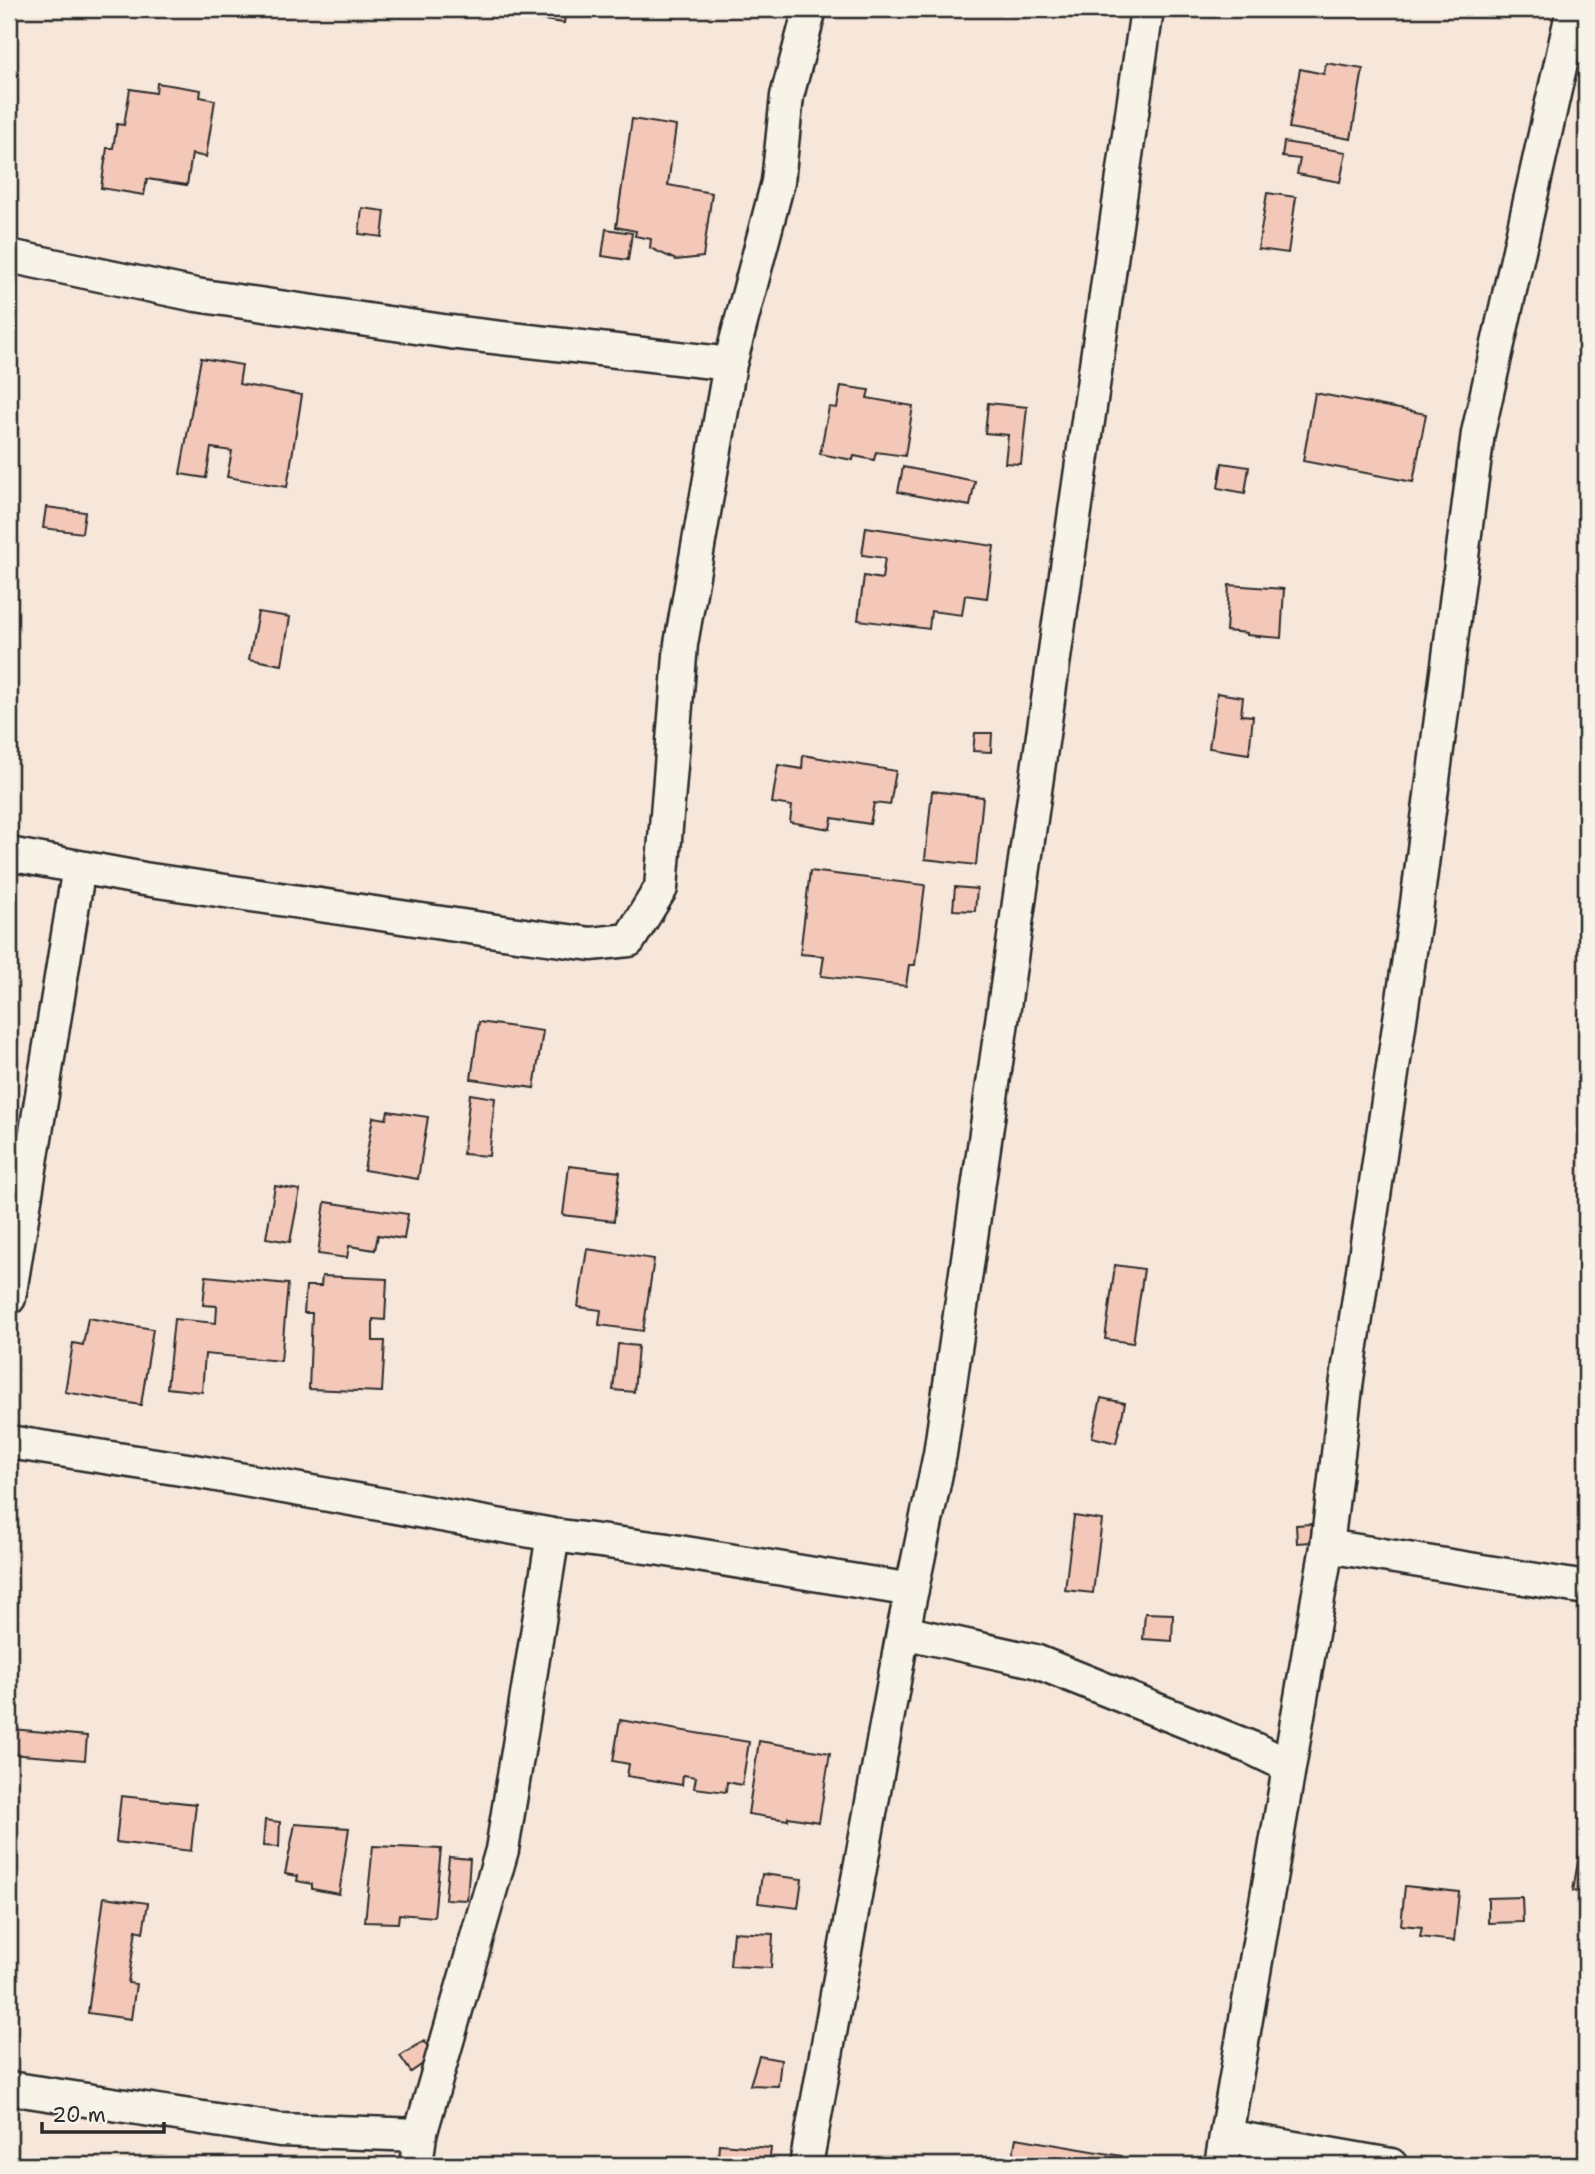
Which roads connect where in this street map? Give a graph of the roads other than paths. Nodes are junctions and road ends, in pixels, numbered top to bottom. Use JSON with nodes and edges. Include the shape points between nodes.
{"nodes":[{"id":1,"x":810,"y":9,"type":"edge"},
{"id":2,"x":1147,"y":9,"type":"edge"},
{"id":3,"x":1573,"y":9,"type":"edge"},
{"id":4,"x":9,"y":256,"type":"edge"},
{"id":5,"x":730,"y":364,"type":"junction"},
{"id":6,"x":9,"y":855,"type":"edge"},
{"id":7,"x":79,"y":867,"type":"junction"},
{"id":8,"x":9,"y":1298,"type":"edge"},
{"id":9,"x":9,"y":1442,"type":"edge"},
{"id":10,"x":553,"y":1535,"type":"junction"},
{"id":11,"x":1327,"y":1546,"type":"junction"},
{"id":12,"x":1586,"y":1588,"type":"edge"},
{"id":13,"x":912,"y":1590,"type":"junction"},
{"id":14,"x":903,"y":1632,"type":"junction"},
{"id":15,"x":1289,"y":1766,"type":"junction"},
{"id":16,"x":9,"y":2088,"type":"edge"},
{"id":17,"x":418,"y":2150,"type":"edge"},
{"id":18,"x":1223,"y":2151,"type":"edge"},
{"id":19,"x":806,"y":2165,"type":"edge"},
{"id":20,"x":1391,"y":2165,"type":"edge"}],
"edges":[{"from":1,"to":5,"type":"street","via":[[787,96],[778,182]]},
{"from":2,"to":13,"type":"street","via":[[942,1440]]},
{"from":3,"to":11,"type":"street","via":[[1478,433]]},
{"from":4,"to":5,"type":"street","via":[[209,297],[450,332]]},
{"from":5,"to":7,"type":"street","via":[[681,644],[661,888],[629,940],[590,944]]},
{"from":6,"to":7,"type":"street"},
{"from":7,"to":8,"type":"street"},
{"from":9,"to":10,"type":"street"},
{"from":10,"to":13,"type":"street"},
{"from":10,"to":17,"type":"street","via":[[502,1850]]},
{"from":11,"to":12,"type":"street"},
{"from":11,"to":15,"type":"street"},
{"from":13,"to":14,"type":"street"},
{"from":14,"to":15,"type":"street","via":[[1035,1661]]},
{"from":14,"to":19,"type":"street"},
{"from":15,"to":18,"type":"street"},
{"from":16,"to":17,"type":"street"},
{"from":18,"to":20,"type":"street"}]}
